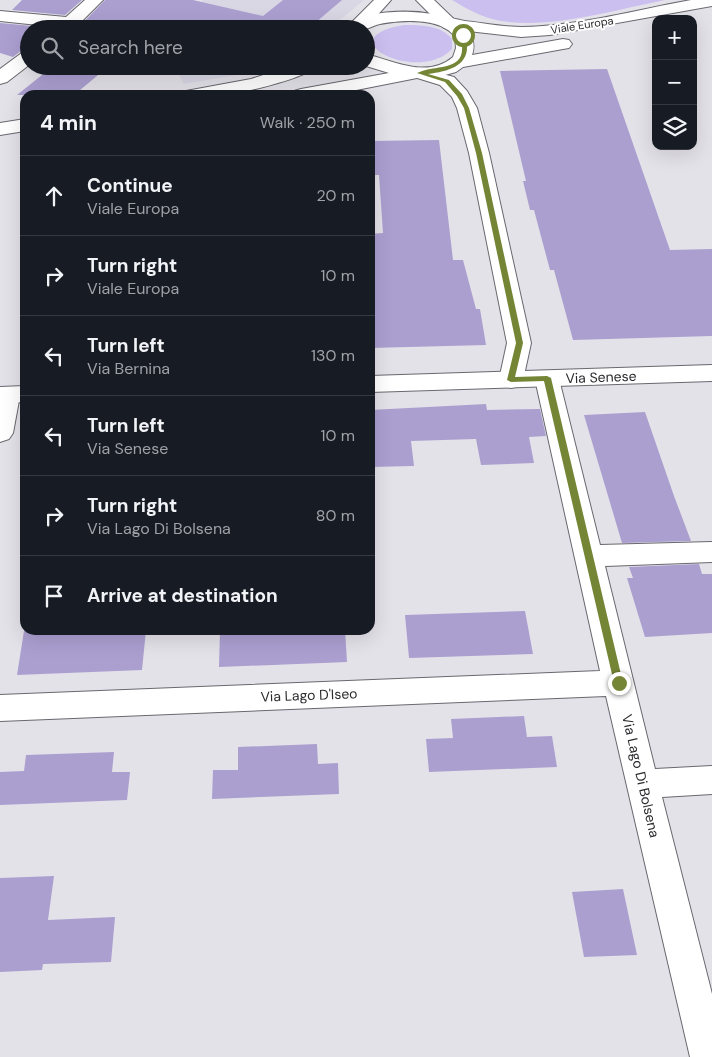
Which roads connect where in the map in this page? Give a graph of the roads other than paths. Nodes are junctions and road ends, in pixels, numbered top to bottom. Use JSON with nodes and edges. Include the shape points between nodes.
{"nodes":[{"id":1,"x":95,"y":0,"type":"edge"},
{"id":2,"x":383,"y":0,"type":"edge"},
{"id":3,"x":424,"y":0,"type":"edge"},
{"id":4,"x":712,"y":1,"type":"edge"},
{"id":5,"x":712,"y":15,"type":"edge"},
{"id":6,"x":0,"y":16,"type":"edge"},
{"id":7,"x":697,"y":18,"type":"edge"},
{"id":8,"x":27,"y":20,"type":"edge"},
{"id":9,"x":74,"y":20,"type":"edge"},
{"id":10,"x":364,"y":20,"type":"edge"},
{"id":11,"x":375,"y":21,"type":"edge"},
{"id":12,"x":450,"y":24,"type":"junction"},
{"id":13,"x":652,"y":27,"type":"edge"},
{"id":14,"x":375,"y":62,"type":"edge"},
{"id":15,"x":20,"y":63,"type":"edge"},
{"id":16,"x":458,"y":63,"type":"junction"},
{"id":17,"x":420,"y":73,"type":"junction"},
{"id":18,"x":287,"y":75,"type":"edge"},
{"id":19,"x":0,"y":78,"type":"edge"},
{"id":20,"x":223,"y":90,"type":"edge"},
{"id":21,"x":328,"y":90,"type":"edge"},
{"id":22,"x":20,"y":125,"type":"edge"},
{"id":23,"x":0,"y":129,"type":"edge"},
{"id":24,"x":20,"y":144,"type":"edge"},
{"id":25,"x":0,"y":147,"type":"edge"},
{"id":26,"x":712,"y":373,"type":"edge"},
{"id":27,"x":547,"y":378,"type":"junction"},
{"id":28,"x":511,"y":380,"type":"junction"},
{"id":29,"x":375,"y":384,"type":"edge"},
{"id":30,"x":11,"y":395,"type":"edge"},
{"id":31,"x":0,"y":433,"type":"edge"},
{"id":32,"x":712,"y":552,"type":"edge"},
{"id":33,"x":589,"y":556,"type":"junction"},
{"id":34,"x":619,"y":683,"type":"junction"},
{"id":35,"x":0,"y":708,"type":"edge"},
{"id":36,"x":712,"y":780,"type":"edge"},
{"id":37,"x":642,"y":784,"type":"junction"},
{"id":38,"x":709,"y":1057,"type":"edge"}],
"edges":[{"from":1,"to":9,"type":"street"},
{"from":2,"to":10,"type":"street"},
{"from":3,"to":12,"type":"street"},
{"from":4,"to":12,"type":"street","name":"Viale Europa","via":[[538,32]]},
{"from":5,"to":7,"type":"street"},
{"from":6,"to":8,"type":"street"},
{"from":11,"to":12,"type":"street","name":"Viale Europa","via":[[416,17]]},
{"from":12,"to":16,"type":"street","via":[[463,35],[465,44],[464,55]]},
{"from":13,"to":16,"type":"street","name":"Viale Europa"},
{"from":14,"to":17,"type":"street","name":"Viale Europa"},
{"from":15,"to":19,"type":"street"},
{"from":16,"to":17,"type":"street","name":"Viale Europa"},
{"from":17,"to":21,"type":"street","name":"Viale Europa"},
{"from":17,"to":28,"type":"street","via":[[447,81],[467,108],[520,343]]},
{"from":18,"to":20,"type":"street","via":[[260,84]]},
{"from":22,"to":23,"type":"street"},
{"from":24,"to":25,"type":"street"},
{"from":26,"to":27,"type":"street","name":"Via Senese"},
{"from":27,"to":28,"type":"street","name":"Via Senese"},
{"from":27,"to":33,"type":"street","name":"Via Lago Di Bolsena"},
{"from":28,"to":29,"type":"street","name":"Via Senese"},
{"from":30,"to":31,"type":"street"},
{"from":32,"to":33,"type":"street"},
{"from":33,"to":34,"type":"street","name":"Via Lago Di Bolsena"},
{"from":34,"to":35,"type":"street","name":"Via Lago D'Iseo"},
{"from":34,"to":37,"type":"street","name":"Via Lago Di Bolsena"},
{"from":36,"to":37,"type":"street"},
{"from":37,"to":38,"type":"street","name":"Via Lago Di Bolsena"}]}
